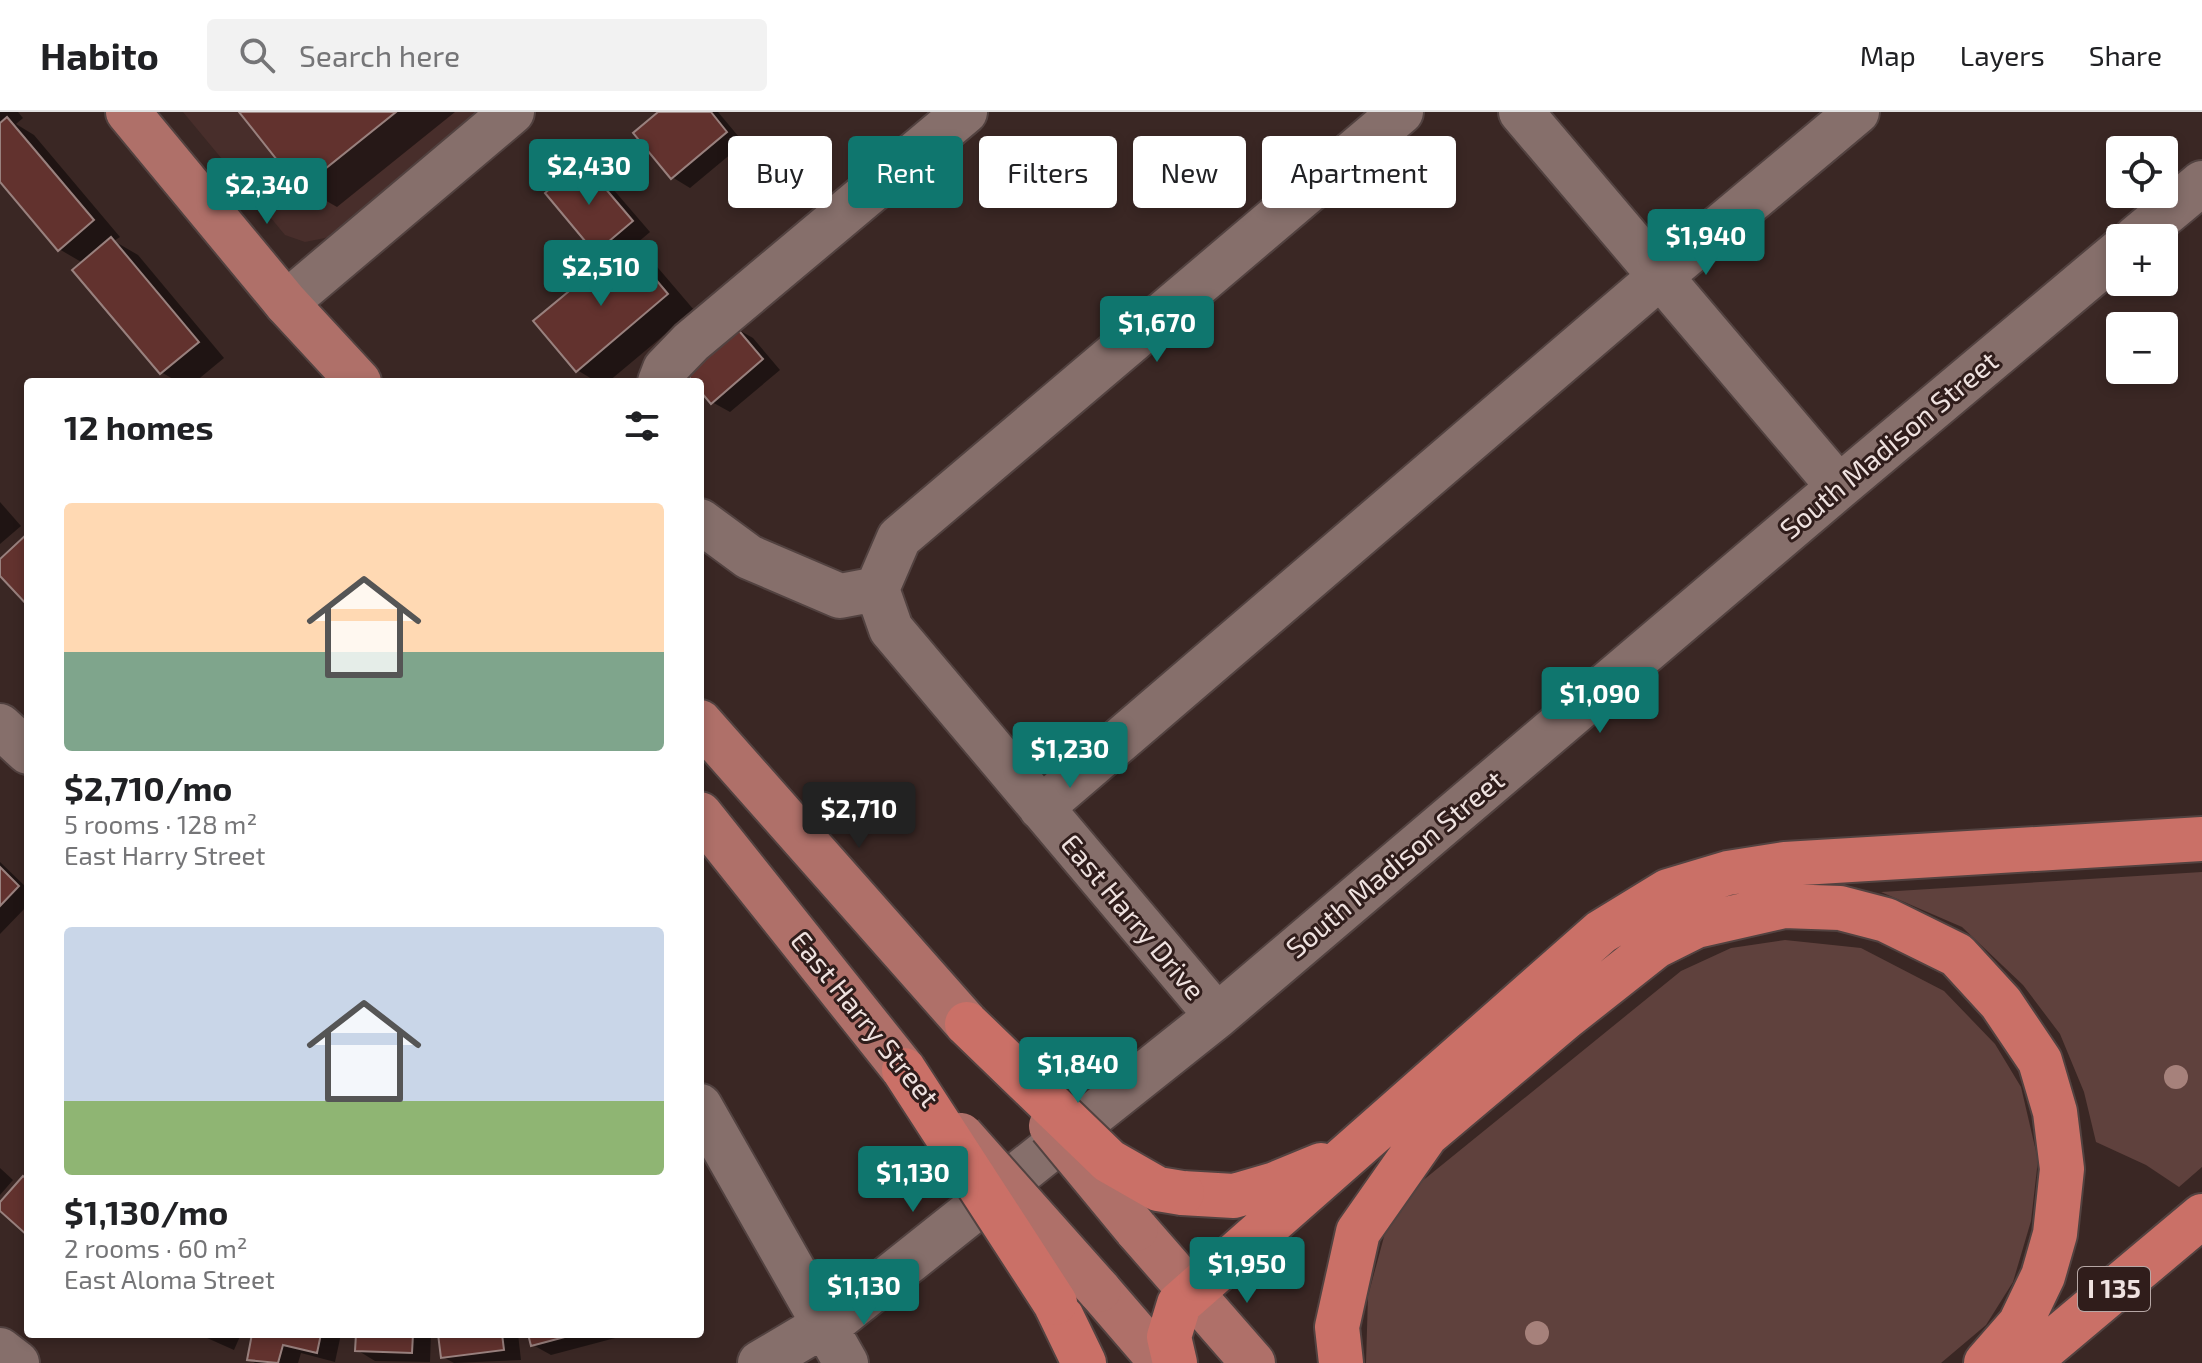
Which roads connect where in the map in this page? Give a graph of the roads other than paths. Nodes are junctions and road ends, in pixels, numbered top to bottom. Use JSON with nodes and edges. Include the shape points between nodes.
{"nodes":[{"id":1,"x":128,"y":112,"type":"edge"},
{"id":2,"x":512,"y":112,"type":"edge"},
{"id":3,"x":965,"y":112,"type":"edge"},
{"id":4,"x":1401,"y":112,"type":"edge"},
{"id":5,"x":1521,"y":112,"type":"edge"},
{"id":6,"x":1857,"y":112,"type":"edge"},
{"id":7,"x":2202,"y":183,"type":"edge"},
{"id":8,"x":2153,"y":224,"type":"edge"},
{"id":9,"x":2106,"y":263,"type":"edge"},
{"id":10,"x":1661,"y":276,"type":"junction"},
{"id":11,"x":286,"y":303,"type":"junction"},
{"id":12,"x":355,"y":378,"type":"edge"},
{"id":13,"x":662,"y":378,"type":"edge"},
{"id":14,"x":1839,"y":487,"type":"junction"},
{"id":15,"x":704,"y":524,"type":"edge"},
{"id":16,"x":877,"y":589,"type":"junction"},
{"id":17,"x":0,"y":726,"type":"edge"},
{"id":18,"x":704,"y":727,"type":"edge"},
{"id":19,"x":24,"y":748,"type":"edge"},
{"id":20,"x":1041,"y":808,"type":"junction"},
{"id":21,"x":704,"y":819,"type":"edge"},
{"id":22,"x":2202,"y":839,"type":"edge"},
{"id":23,"x":1217,"y":1016,"type":"junction"},
{"id":24,"x":967,"y":1024,"type":"junction"},
{"id":25,"x":904,"y":1070,"type":"junction"},
{"id":26,"x":704,"y":1113,"type":"edge"},
{"id":27,"x":1353,"y":1152,"type":"junction"},
{"id":28,"x":2202,"y":1216,"type":"edge"},
{"id":29,"x":1191,"y":1293,"type":"junction"},
{"id":30,"x":824,"y":1325,"type":"junction"},
{"id":31,"x":0,"y":1350,"type":"edge"},
{"id":32,"x":17,"y":1363,"type":"edge"},
{"id":33,"x":760,"y":1363,"type":"edge"},
{"id":34,"x":846,"y":1363,"type":"edge"},
{"id":35,"x":1084,"y":1363,"type":"edge"},
{"id":36,"x":1162,"y":1363,"type":"edge"},
{"id":37,"x":1175,"y":1363,"type":"edge"},
{"id":38,"x":1253,"y":1363,"type":"edge"},
{"id":39,"x":1341,"y":1363,"type":"edge"},
{"id":40,"x":1986,"y":1363,"type":"edge"},
{"id":41,"x":2027,"y":1363,"type":"edge"}],
"edges":[{"from":1,"to":11,"type":"main road"},
{"from":2,"to":11,"type":"street"},
{"from":3,"to":13,"type":"street","via":[[691,342]]},
{"from":4,"to":16,"type":"street","via":[[899,538]]},
{"from":5,"to":10,"type":"street"},
{"from":6,"to":10,"type":"street"},
{"from":7,"to":8,"type":"street"},
{"from":9,"to":14,"type":"street","name":"South Madison Street"},
{"from":10,"to":14,"type":"street"},
{"from":10,"to":20,"type":"street"},
{"from":11,"to":12,"type":"main road"},
{"from":14,"to":23,"type":"street","name":"South Madison Street"},
{"from":15,"to":16,"type":"street","via":[[749,557],[840,596]]},
{"from":16,"to":20,"type":"street","name":"East Harry Drive","via":[[891,629]]},
{"from":17,"to":19,"type":"street"},
{"from":18,"to":24,"type":"main road"},
{"from":20,"to":23,"type":"street","name":"East Harry Drive"},
{"from":21,"to":25,"type":"main road","name":"East Harry Street"},
{"from":22,"to":27,"type":"highway","via":[[1785,864],[1728,873],[1668,891],[1601,932]]},
{"from":23,"to":30,"type":"street","name":"South Madison Street"},
{"from":24,"to":27,"type":"highway","bridge":true,"via":[[1109,1161],[1158,1189],[1234,1196]]},
{"from":24,"to":29,"type":"main road","bridge":true},
{"from":25,"to":35,"type":"highway","bridge":true,"via":[[1055,1303]]},
{"from":25,"to":36,"type":"main road","name":"East Harry Street","bridge":true},
{"from":26,"to":30,"type":"street"},
{"from":27,"to":29,"type":"highway"},
{"from":28,"to":41,"type":"highway","number":"I 135"},
{"from":29,"to":37,"type":"highway","via":[[1179,1304],[1169,1337]]},
{"from":29,"to":38,"type":"main road"},
{"from":30,"to":33,"type":"street","name":"South Madison Street"},
{"from":30,"to":34,"type":"street"},
{"from":31,"to":32,"type":"street"},
{"from":39,"to":40,"type":"highway","via":[[1337,1327],[1358,1232],[1426,1135],[1656,946],[1696,926],[1784,906],[1840,908],[1886,920],[1957,955],[2001,1003],[2040,1061],[2055,1112],[2062,1169],[2055,1234],[2043,1276],[2020,1324]]}]}
